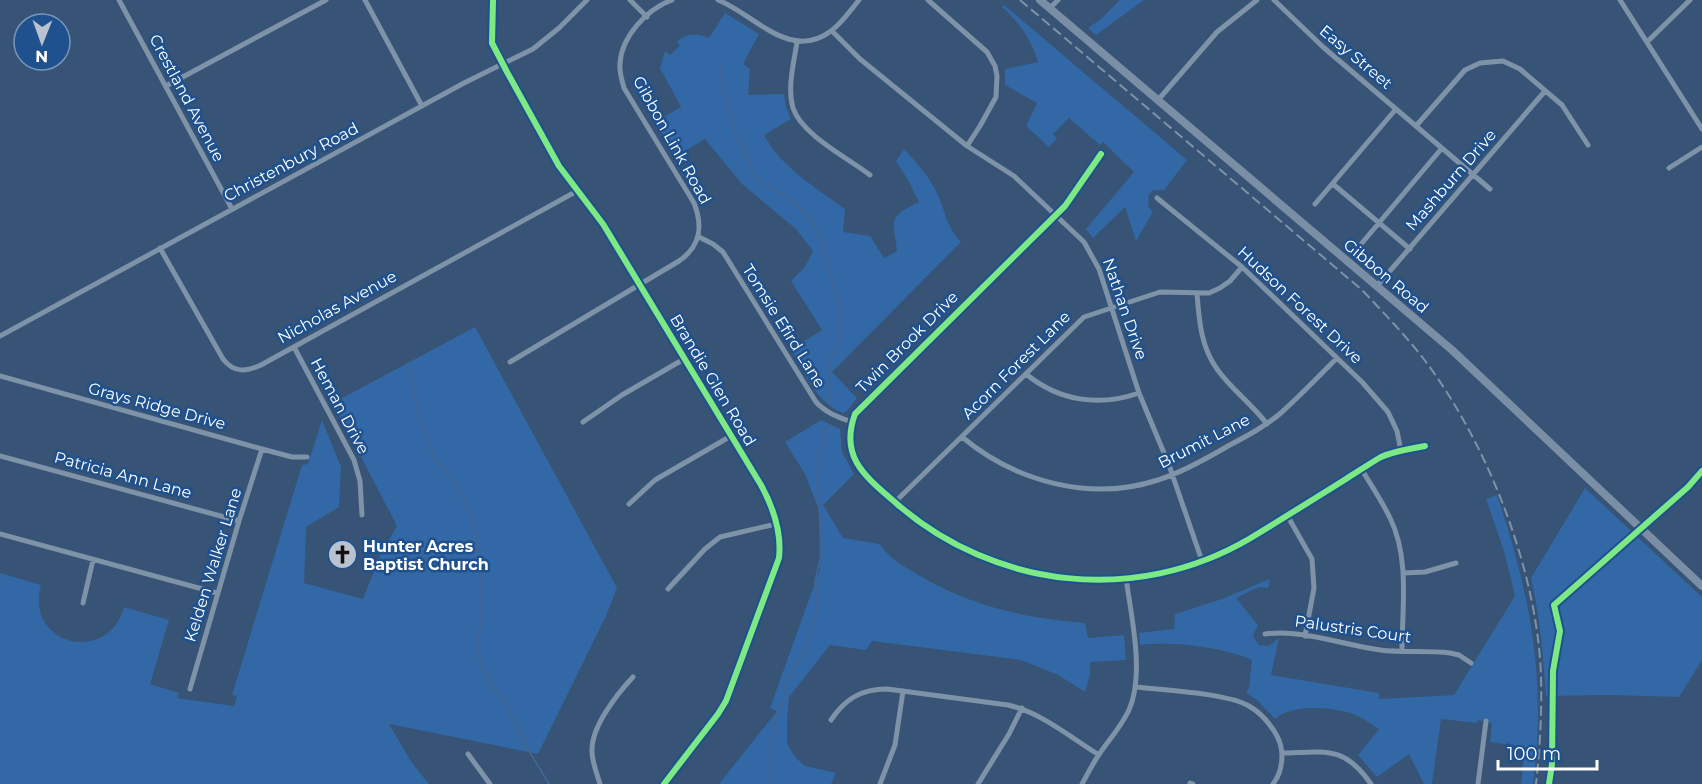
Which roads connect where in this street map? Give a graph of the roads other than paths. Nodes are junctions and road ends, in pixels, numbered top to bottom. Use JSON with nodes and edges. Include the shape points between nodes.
{"nodes":[{"id":1,"x":119,"y":0,"type":"edge"},
{"id":2,"x":326,"y":0,"type":"edge"},
{"id":3,"x":365,"y":0,"type":"edge"},
{"id":4,"x":493,"y":0,"type":"edge"},
{"id":5,"x":587,"y":0,"type":"edge"},
{"id":6,"x":630,"y":0,"type":"edge"},
{"id":7,"x":672,"y":0,"type":"edge"},
{"id":8,"x":717,"y":0,"type":"edge"},
{"id":9,"x":859,"y":0,"type":"edge"},
{"id":10,"x":928,"y":0,"type":"edge"},
{"id":11,"x":1040,"y":0,"type":"edge"},
{"id":12,"x":1058,"y":0,"type":"edge"},
{"id":13,"x":1257,"y":0,"type":"edge"},
{"id":14,"x":1274,"y":0,"type":"edge"},
{"id":15,"x":1620,"y":0,"type":"edge"},
{"id":16,"x":1690,"y":0,"type":"edge"},
{"id":17,"x":1050,"y":8,"type":"junction"},
{"id":18,"x":646,"y":17,"type":"junction"},
{"id":19,"x":832,"y":30,"type":"junction"},
{"id":20,"x":796,"y":42,"type":"junction"},
{"id":21,"x":1647,"y":42,"type":"junction"},
{"id":22,"x":503,"y":65,"type":"junction"},
{"id":23,"x":166,"y":86,"type":"junction"},
{"id":24,"x":1545,"y":91,"type":"junction"},
{"id":25,"x":1158,"y":100,"type":"junction"},
{"id":26,"x":422,"y":106,"type":"junction"},
{"id":27,"x":1396,"y":109,"type":"junction"},
{"id":28,"x":1416,"y":126,"type":"junction"},
{"id":29,"x":1702,"y":129,"type":"edge"},
{"id":30,"x":1588,"y":145,"type":"dead end"},
{"id":31,"x":967,"y":146,"type":"junction"},
{"id":32,"x":1702,"y":147,"type":"edge"},
{"id":33,"x":1442,"y":148,"type":"junction"},
{"id":34,"x":1101,"y":154,"type":"dead end"},
{"id":35,"x":1669,"y":168,"type":"dead end"},
{"id":36,"x":870,"y":175,"type":"dead end"},
{"id":37,"x":1473,"y":175,"type":"junction"},
{"id":38,"x":1333,"y":183,"type":"junction"},
{"id":39,"x":1490,"y":189,"type":"dead end"},
{"id":40,"x":577,"y":191,"type":"junction"},
{"id":41,"x":1157,"y":198,"type":"dead end"},
{"id":42,"x":1315,"y":204,"type":"dead end"},
{"id":43,"x":232,"y":209,"type":"junction"},
{"id":44,"x":1056,"y":214,"type":"junction"},
{"id":45,"x":1379,"y":222,"type":"junction"},
{"id":46,"x":699,"y":237,"type":"junction"},
{"id":47,"x":1362,"y":243,"type":"dead end"},
{"id":48,"x":160,"y":248,"type":"junction"},
{"id":49,"x":1410,"y":249,"type":"junction"},
{"id":50,"x":1242,"y":267,"type":"junction"},
{"id":51,"x":639,"y":285,"type":"junction"},
{"id":52,"x":1377,"y":286,"type":"junction"},
{"id":53,"x":1197,"y":294,"type":"junction"},
{"id":54,"x":1112,"y":307,"type":"junction"},
{"id":55,"x":0,"y":336,"type":"edge"},
{"id":56,"x":294,"y":347,"type":"junction"},
{"id":57,"x":1337,"y":358,"type":"junction"},
{"id":58,"x":684,"y":359,"type":"junction"},
{"id":59,"x":510,"y":362,"type":"dead end"},
{"id":60,"x":1026,"y":374,"type":"junction"},
{"id":61,"x":0,"y":376,"type":"edge"},
{"id":62,"x":1139,"y":393,"type":"junction"},
{"id":63,"x":583,"y":422,"type":"dead end"},
{"id":64,"x":852,"y":422,"type":"junction"},
{"id":65,"x":1267,"y":424,"type":"junction"},
{"id":66,"x":731,"y":436,"type":"junction"},
{"id":67,"x":962,"y":437,"type":"junction"},
{"id":68,"x":1425,"y":446,"type":"dead end"},
{"id":69,"x":262,"y":449,"type":"junction"},
{"id":70,"x":1401,"y":451,"type":"junction"},
{"id":71,"x":0,"y":456,"type":"edge"},
{"id":72,"x":307,"y":456,"type":"dead end"},
{"id":73,"x":1362,"y":470,"type":"junction"},
{"id":74,"x":1172,"y":474,"type":"junction"},
{"id":75,"x":895,"y":502,"type":"junction"},
{"id":76,"x":629,"y":504,"type":"dead end"},
{"id":77,"x":362,"y":515,"type":"dead end"},
{"id":78,"x":1287,"y":515,"type":"junction"},
{"id":79,"x":239,"y":520,"type":"junction"},
{"id":80,"x":776,"y":524,"type":"junction"},
{"id":81,"x":0,"y":534,"type":"edge"},
{"id":82,"x":93,"y":560,"type":"junction"},
{"id":83,"x":1202,"y":561,"type":"junction"},
{"id":84,"x":1456,"y":562,"type":"dead end"},
{"id":85,"x":1403,"y":573,"type":"junction"},
{"id":86,"x":1126,"y":578,"type":"junction"},
{"id":87,"x":1702,"y":586,"type":"edge"},
{"id":88,"x":668,"y":589,"type":"dead end"},
{"id":89,"x":217,"y":593,"type":"junction"},
{"id":90,"x":83,"y":603,"type":"dead end"},
{"id":91,"x":1265,"y":634,"type":"dead end"},
{"id":92,"x":1305,"y":636,"type":"junction"},
{"id":93,"x":1402,"y":651,"type":"junction"},
{"id":94,"x":1471,"y":663,"type":"dead end"},
{"id":95,"x":633,"y":677,"type":"dead end"},
{"id":96,"x":1136,"y":687,"type":"junction"},
{"id":97,"x":190,"y":688,"type":"dead end"},
{"id":98,"x":903,"y":691,"type":"junction"},
{"id":99,"x":1022,"y":708,"type":"junction"},
{"id":100,"x":831,"y":720,"type":"dead end"},
{"id":101,"x":1486,"y":722,"type":"dead end"},
{"id":102,"x":468,"y":753,"type":"dead end"},
{"id":103,"x":1282,"y":753,"type":"junction"},
{"id":104,"x":1099,"y":756,"type":"junction"},
{"id":105,"x":490,"y":784,"type":"edge"},
{"id":106,"x":600,"y":784,"type":"edge"},
{"id":107,"x":664,"y":784,"type":"edge"},
{"id":108,"x":880,"y":784,"type":"edge"},
{"id":109,"x":978,"y":784,"type":"edge"},
{"id":110,"x":1082,"y":784,"type":"edge"},
{"id":111,"x":1273,"y":784,"type":"edge"},
{"id":112,"x":1371,"y":784,"type":"edge"},
{"id":113,"x":1478,"y":784,"type":"edge"}],
"edges":[{"from":1,"to":23,"type":"street","name":"Crestland Avenue"},
{"from":2,"to":23,"type":"street"},
{"from":3,"to":26,"type":"street"},
{"from":4,"to":22,"type":"street","name":"Brandie Glen Road","via":[[492,43]]},
{"from":5,"to":22,"type":"street","name":"Christenbury Road","via":[[544,41]]},
{"from":6,"to":18,"type":"street"},
{"from":7,"to":18,"type":"street","name":"Gibbon Link Road"},
{"from":8,"to":20,"type":"street","via":[[780,38]]},
{"from":9,"to":19,"type":"street"},
{"from":10,"to":31,"type":"street","via":[[987,52],[998,76],[996,97]]},
{"from":11,"to":17,"type":"main road","name":"Gibbon Road"},
{"from":12,"to":17,"type":"street"},
{"from":13,"to":25,"type":"street","via":[[1217,32]]},
{"from":14,"to":27,"type":"street","name":"Easy Street"},
{"from":15,"to":21,"type":"street"},
{"from":16,"to":21,"type":"street"},
{"from":17,"to":25,"type":"main road","name":"Gibbon Road"},
{"from":18,"to":46,"type":"street","name":"Gibbon Link Road","via":[[622,49],[620,72],[624,88],[694,202],[700,221]]},
{"from":19,"to":20,"type":"street","via":[[817,39]]},
{"from":19,"to":31,"type":"street","name":"Nathan Drive","via":[[860,59]]},
{"from":20,"to":36,"type":"street","via":[[791,96],[800,122]]},
{"from":21,"to":29,"type":"street"},
{"from":22,"to":26,"type":"street","name":"Christenbury Road"},
{"from":22,"to":40,"type":"street","name":"Brandie Glen Road"},
{"from":23,"to":43,"type":"street","name":"Crestland Avenue"},
{"from":24,"to":28,"type":"street","via":[[1512,64],[1480,63],[1461,74]]},
{"from":24,"to":30,"type":"street","via":[[1565,109]]},
{"from":24,"to":37,"type":"street","name":"Mashburn Drive"},
{"from":25,"to":52,"type":"main road","name":"Gibbon Road"},
{"from":26,"to":43,"type":"street","name":"Christenbury Road"},
{"from":27,"to":28,"type":"street","name":"Easy Street"},
{"from":27,"to":38,"type":"street"},
{"from":28,"to":33,"type":"street","name":"Easy Street"},
{"from":31,"to":44,"type":"street","name":"Nathan Drive","via":[[1014,176]]},
{"from":32,"to":35,"type":"street"},
{"from":33,"to":37,"type":"street","name":"Easy Street"},
{"from":33,"to":45,"type":"street"},
{"from":34,"to":44,"type":"street","name":"Twin Brook Drive"},
{"from":37,"to":39,"type":"street","name":"Easy Street"},
{"from":37,"to":49,"type":"street","name":"Mashburn Drive"},
{"from":38,"to":42,"type":"street"},
{"from":38,"to":45,"type":"street"},
{"from":40,"to":51,"type":"street","name":"Brandie Glen Road","via":[[603,224]]},
{"from":40,"to":56,"type":"street","name":"Nicholas Avenue"},
{"from":41,"to":50,"type":"street","name":"Hudson Forest Drive"},
{"from":43,"to":48,"type":"street","name":"Christenbury Road"},
{"from":44,"to":54,"type":"street","name":"Nathan Drive","via":[[1092,253]]},
{"from":44,"to":64,"type":"street","name":"Twin Brook Drive","via":[[863,405]]},
{"from":45,"to":47,"type":"street"},
{"from":45,"to":49,"type":"street"},
{"from":46,"to":51,"type":"street","via":[[687,255]]},
{"from":46,"to":64,"type":"street","name":"Tomsie Efird Lane","via":[[723,252],[816,402],[833,416]]},
{"from":48,"to":55,"type":"street","name":"Christenbury Road"},
{"from":48,"to":56,"type":"street","name":"Nicholas Avenue","via":[[229,366],[251,370]]},
{"from":49,"to":52,"type":"street","name":"Mashburn Drive"},
{"from":50,"to":53,"type":"street","name":"Acorn Forest Lane","via":[[1220,288]]},
{"from":50,"to":57,"type":"street","name":"Hudson Forest Drive"},
{"from":51,"to":58,"type":"street","name":"Brandie Glen Road"},
{"from":51,"to":59,"type":"street"},
{"from":52,"to":87,"type":"main road","name":"Gibbon Road","via":[[1468,365]]},
{"from":53,"to":54,"type":"street","name":"Acorn Forest Lane","via":[[1160,292]]},
{"from":53,"to":65,"type":"street","via":[[1199,326],[1209,356]]},
{"from":54,"to":60,"type":"street","name":"Acorn Forest Lane","via":[[1084,317]]},
{"from":54,"to":62,"type":"street","name":"Nathan Drive"},
{"from":56,"to":77,"type":"street","name":"Heman Drive","via":[[354,460],[360,480]]},
{"from":57,"to":65,"type":"street","name":"Brumit Lane"},
{"from":57,"to":70,"type":"street","name":"Hudson Forest Drive","via":[[1388,412]]},
{"from":58,"to":63,"type":"street"},
{"from":58,"to":66,"type":"street","name":"Brandie Glen Road"},
{"from":60,"to":62,"type":"street","via":[[1060,395],[1090,401],[1109,401]]},
{"from":60,"to":67,"type":"street","name":"Acorn Forest Lane"},
{"from":61,"to":69,"type":"street","name":"Grays Ridge Drive"},
{"from":62,"to":74,"type":"street","name":"Nathan Drive"},
{"from":64,"to":75,"type":"street","via":[[852,457]]},
{"from":65,"to":74,"type":"street","name":"Brumit Lane"},
{"from":66,"to":76,"type":"street","via":[[656,480]]},
{"from":66,"to":80,"type":"street","name":"Brandie Glen Road","via":[[771,503]]},
{"from":67,"to":74,"type":"street","name":"Brumit Lane","via":[[1002,465],[1035,479],[1066,486],[1129,486]]},
{"from":67,"to":75,"type":"street","name":"Acorn Forest Lane"},
{"from":68,"to":70,"type":"street"},
{"from":69,"to":72,"type":"street","name":"Grays Ridge Drive","via":[[292,457]]},
{"from":69,"to":79,"type":"street","name":"Kelden Walker Lane"},
{"from":70,"to":73,"type":"street","via":[[1381,457]]},
{"from":71,"to":79,"type":"street","name":"Patricia Ann Lane"},
{"from":73,"to":78,"type":"street"},
{"from":73,"to":85,"type":"street","via":[[1391,519]]},
{"from":74,"to":83,"type":"street","name":"Nathan Drive"},
{"from":75,"to":86,"type":"street","via":[[942,539],[991,561],[1063,578]]},
{"from":78,"to":83,"type":"street","via":[[1229,550]]},
{"from":78,"to":92,"type":"street","via":[[1312,559],[1314,588]]},
{"from":79,"to":89,"type":"street","name":"Kelden Walker Lane"},
{"from":80,"to":88,"type":"street","via":[[720,537]]},
{"from":80,"to":107,"type":"street","name":"Brandie Glen Road","via":[[780,550],[776,569],[726,701]]},
{"from":81,"to":82,"type":"street"},
{"from":82,"to":89,"type":"street"},
{"from":82,"to":90,"type":"street"},
{"from":83,"to":86,"type":"street"},
{"from":84,"to":85,"type":"street","via":[[1437,570]]},
{"from":85,"to":93,"type":"street"},
{"from":86,"to":96,"type":"street"},
{"from":89,"to":97,"type":"street","name":"Kelden Walker Lane"},
{"from":91,"to":92,"type":"street","name":"Palustris Court"},
{"from":92,"to":93,"type":"street","name":"Palustris Court"},
{"from":93,"to":94,"type":"street","name":"Palustris Court","via":[[1450,653]]},
{"from":95,"to":106,"type":"street","via":[[614,699],[594,737],[592,751]]},
{"from":96,"to":103,"type":"street","via":[[1218,697],[1247,705],[1271,726],[1282,744]]},
{"from":96,"to":104,"type":"street","via":[[1125,717]]},
{"from":98,"to":99,"type":"street"},
{"from":98,"to":100,"type":"street","via":[[863,692],[842,705]]},
{"from":98,"to":108,"type":"street","via":[[895,745]]},
{"from":99,"to":104,"type":"street"},
{"from":99,"to":109,"type":"street"},
{"from":101,"to":113,"type":"street"},
{"from":102,"to":105,"type":"street"},
{"from":103,"to":111,"type":"street","via":[[1280,771]]},
{"from":103,"to":112,"type":"street","via":[[1335,753],[1357,766]]},
{"from":104,"to":110,"type":"street"}]}
